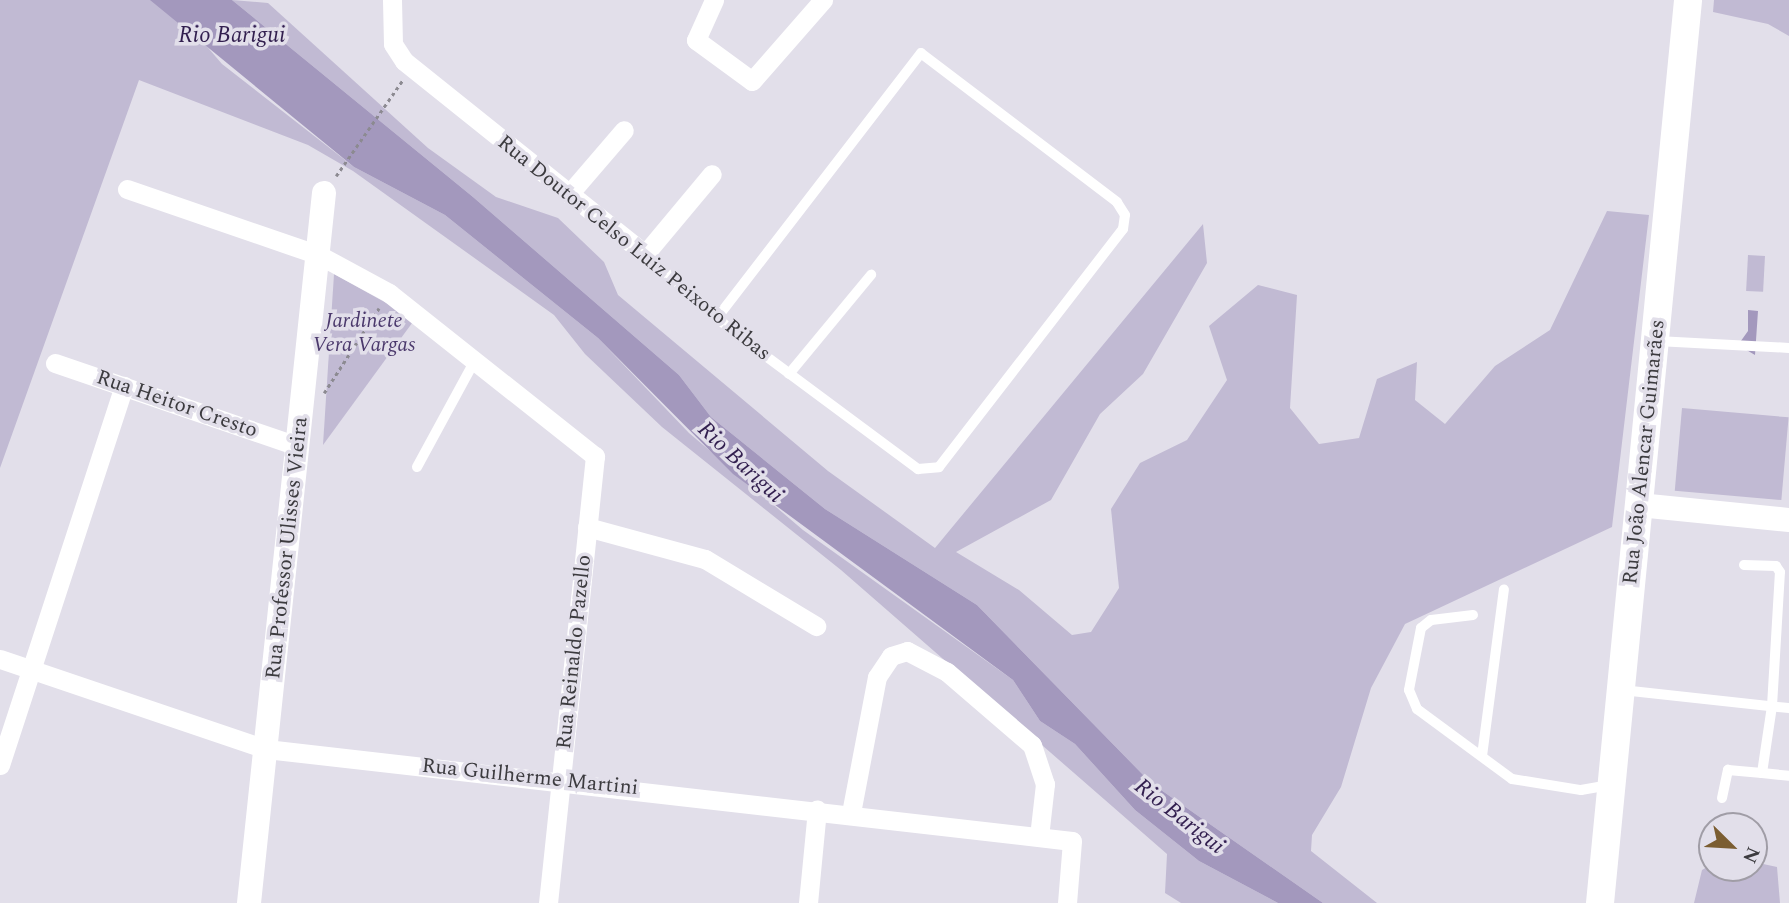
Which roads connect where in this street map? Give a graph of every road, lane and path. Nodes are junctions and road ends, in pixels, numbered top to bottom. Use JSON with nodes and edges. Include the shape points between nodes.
{"nodes":[{"id":1,"x":392,"y":0,"type":"edge"},
{"id":2,"x":714,"y":0,"type":"edge"},
{"id":3,"x":823,"y":0,"type":"edge"},
{"id":4,"x":1688,"y":0,"type":"edge"},
{"id":5,"x":412,"y":68,"type":"junction"},
{"id":6,"x":624,"y":130,"type":"dead end"},
{"id":7,"x":712,"y":174,"type":"dead end"},
{"id":8,"x":330,"y":185,"type":"joint"},
{"id":9,"x":127,"y":189,"type":"dead end"},
{"id":10,"x":569,"y":194,"type":"junction"},
{"id":11,"x":645,"y":254,"type":"junction"},
{"id":12,"x":319,"y":255,"type":"junction"},
{"id":13,"x":871,"y":275,"type":"dead end"},
{"id":14,"x":389,"y":293,"type":"junction"},
{"id":15,"x":719,"y":315,"type":"junction"},
{"id":16,"x":1655,"y":341,"type":"junction"},
{"id":17,"x":1789,"y":348,"type":"edge"},
{"id":18,"x":477,"y":357,"type":"junction"},
{"id":19,"x":55,"y":363,"type":"dead end"},
{"id":20,"x":789,"y":374,"type":"junction"},
{"id":21,"x":124,"y":386,"type":"junction"},
{"id":22,"x":322,"y":396,"type":"dead end"},
{"id":23,"x":298,"y":446,"type":"junction"},
{"id":24,"x":417,"y":467,"type":"dead end"},
{"id":25,"x":1639,"y":505,"type":"junction"},
{"id":26,"x":1789,"y":520,"type":"edge"},
{"id":27,"x":587,"y":527,"type":"junction"},
{"id":28,"x":1744,"y":565,"type":"dead end"},
{"id":29,"x":1504,"y":589,"type":"dead end"},
{"id":30,"x":1473,"y":615,"type":"dead end"},
{"id":31,"x":1784,"y":622,"type":"edge"},
{"id":32,"x":816,"y":626,"type":"dead end"},
{"id":33,"x":0,"y":659,"type":"edge"},
{"id":34,"x":33,"y":670,"type":"junction"},
{"id":35,"x":1621,"y":690,"type":"junction"},
{"id":36,"x":1772,"y":706,"type":"junction"},
{"id":37,"x":1789,"y":708,"type":"edge"},
{"id":38,"x":266,"y":749,"type":"junction"},
{"id":39,"x":1482,"y":756,"type":"junction"},
{"id":40,"x":0,"y":765,"type":"edge"},
{"id":41,"x":1762,"y":773,"type":"junction"},
{"id":42,"x":1789,"y":776,"type":"edge"},
{"id":43,"x":561,"y":779,"type":"junction"},
{"id":44,"x":1612,"y":785,"type":"junction"},
{"id":45,"x":1722,"y":798,"type":"dead end"},
{"id":46,"x":817,"y":809,"type":"junction"},
{"id":47,"x":851,"y":813,"type":"junction"},
{"id":48,"x":1039,"y":837,"type":"junction"},
{"id":49,"x":251,"y":903,"type":"edge"},
{"id":50,"x":548,"y":903,"type":"edge"},
{"id":51,"x":808,"y":903,"type":"edge"},
{"id":52,"x":1067,"y":903,"type":"edge"},
{"id":53,"x":1600,"y":903,"type":"edge"}],
"edges":[{"from":1,"to":5,"type":"street","name":"Rua Doutor Celso Luiz Peixoto Ribas","via":[[393,44]]},
{"from":2,"to":3,"type":"street","via":[[696,40],[752,81]]},
{"from":4,"to":16,"type":"main road","name":"Rua João Alencar Guimarães"},
{"from":5,"to":8,"type":"path"},
{"from":5,"to":10,"type":"street","name":"Rua Doutor Celso Luiz Peixoto Ribas"},
{"from":6,"to":10,"type":"street"},
{"from":7,"to":11,"type":"street"},
{"from":8,"to":12,"type":"street","name":"Rua Professor Ulisses Vieira"},
{"from":9,"to":12,"type":"street"},
{"from":10,"to":11,"type":"street","name":"Rua Doutor Celso Luiz Peixoto Ribas"},
{"from":11,"to":15,"type":"lane","name":"Rua Doutor Celso Luiz Peixoto Ribas"},
{"from":12,"to":14,"type":"street"},
{"from":12,"to":23,"type":"street","name":"Rua Professor Ulisses Vieira"},
{"from":13,"to":20,"type":"lane"},
{"from":14,"to":18,"type":"street"},
{"from":14,"to":22,"type":"path"},
{"from":15,"to":20,"type":"lane","name":"Rua Doutor Celso Luiz Peixoto Ribas"},
{"from":15,"to":20,"type":"lane","name":"Rua Doutor Celso Luiz Peixoto Ribas","via":[[910,60],[921,53],[1117,202],[1125,215],[1123,229],[939,467],[918,469]]},
{"from":16,"to":17,"type":"lane"},
{"from":16,"to":25,"type":"main road","name":"Rua João Alencar Guimarães"},
{"from":18,"to":24,"type":"lane"},
{"from":18,"to":27,"type":"street","name":"Rua Reinaldo Pazello","via":[[595,456]]},
{"from":19,"to":21,"type":"street","name":"Rua Heitor Cresto"},
{"from":21,"to":23,"type":"street","name":"Rua Heitor Cresto"},
{"from":21,"to":34,"type":"street"},
{"from":23,"to":38,"type":"street","name":"Rua Professor Ulisses Vieira"},
{"from":25,"to":26,"type":"street"},
{"from":25,"to":35,"type":"main road","name":"Rua João Alencar Guimarães"},
{"from":27,"to":32,"type":"street","name":"Rua Reinaldo Pazello","via":[[705,559]]},
{"from":27,"to":43,"type":"street","name":"Rua Reinaldo Pazello"},
{"from":28,"to":31,"type":"lane","via":[[1776,566]]},
{"from":29,"to":39,"type":"lane"},
{"from":30,"to":39,"type":"lane","via":[[1425,623],[1409,690],[1425,716]]},
{"from":31,"to":36,"type":"lane"},
{"from":33,"to":34,"type":"street","name":"Rua Guilherme Martini"},
{"from":34,"to":38,"type":"street","name":"Rua Guilherme Martini"},
{"from":34,"to":40,"type":"street"},
{"from":35,"to":36,"type":"lane"},
{"from":35,"to":44,"type":"main road","name":"Rua João Alencar Guimarães"},
{"from":36,"to":37,"type":"lane"},
{"from":36,"to":41,"type":"lane"},
{"from":38,"to":43,"type":"street","name":"Rua Guilherme Martini"},
{"from":38,"to":49,"type":"street","name":"Rua Professor Ulisses Vieira"},
{"from":39,"to":44,"type":"lane","via":[[1512,779],[1581,790]]},
{"from":41,"to":42,"type":"lane"},
{"from":41,"to":45,"type":"lane","via":[[1728,770]]},
{"from":43,"to":46,"type":"street","name":"Rua Guilherme Martini"},
{"from":43,"to":50,"type":"street","name":"Rua Reinaldo Pazello"},
{"from":44,"to":53,"type":"main road","name":"Rua João Alencar Guimarães"},
{"from":46,"to":47,"type":"street","name":"Rua Guilherme Martini"},
{"from":46,"to":51,"type":"street"},
{"from":47,"to":48,"type":"street","name":"Rua Guilherme Martini"},
{"from":47,"to":48,"type":"street","via":[[877,677],[891,656],[907,651],[947,672],[1032,745],[1045,784]]},
{"from":48,"to":52,"type":"street","name":"Rua Guilherme Martini","via":[[1072,841]]}]}
